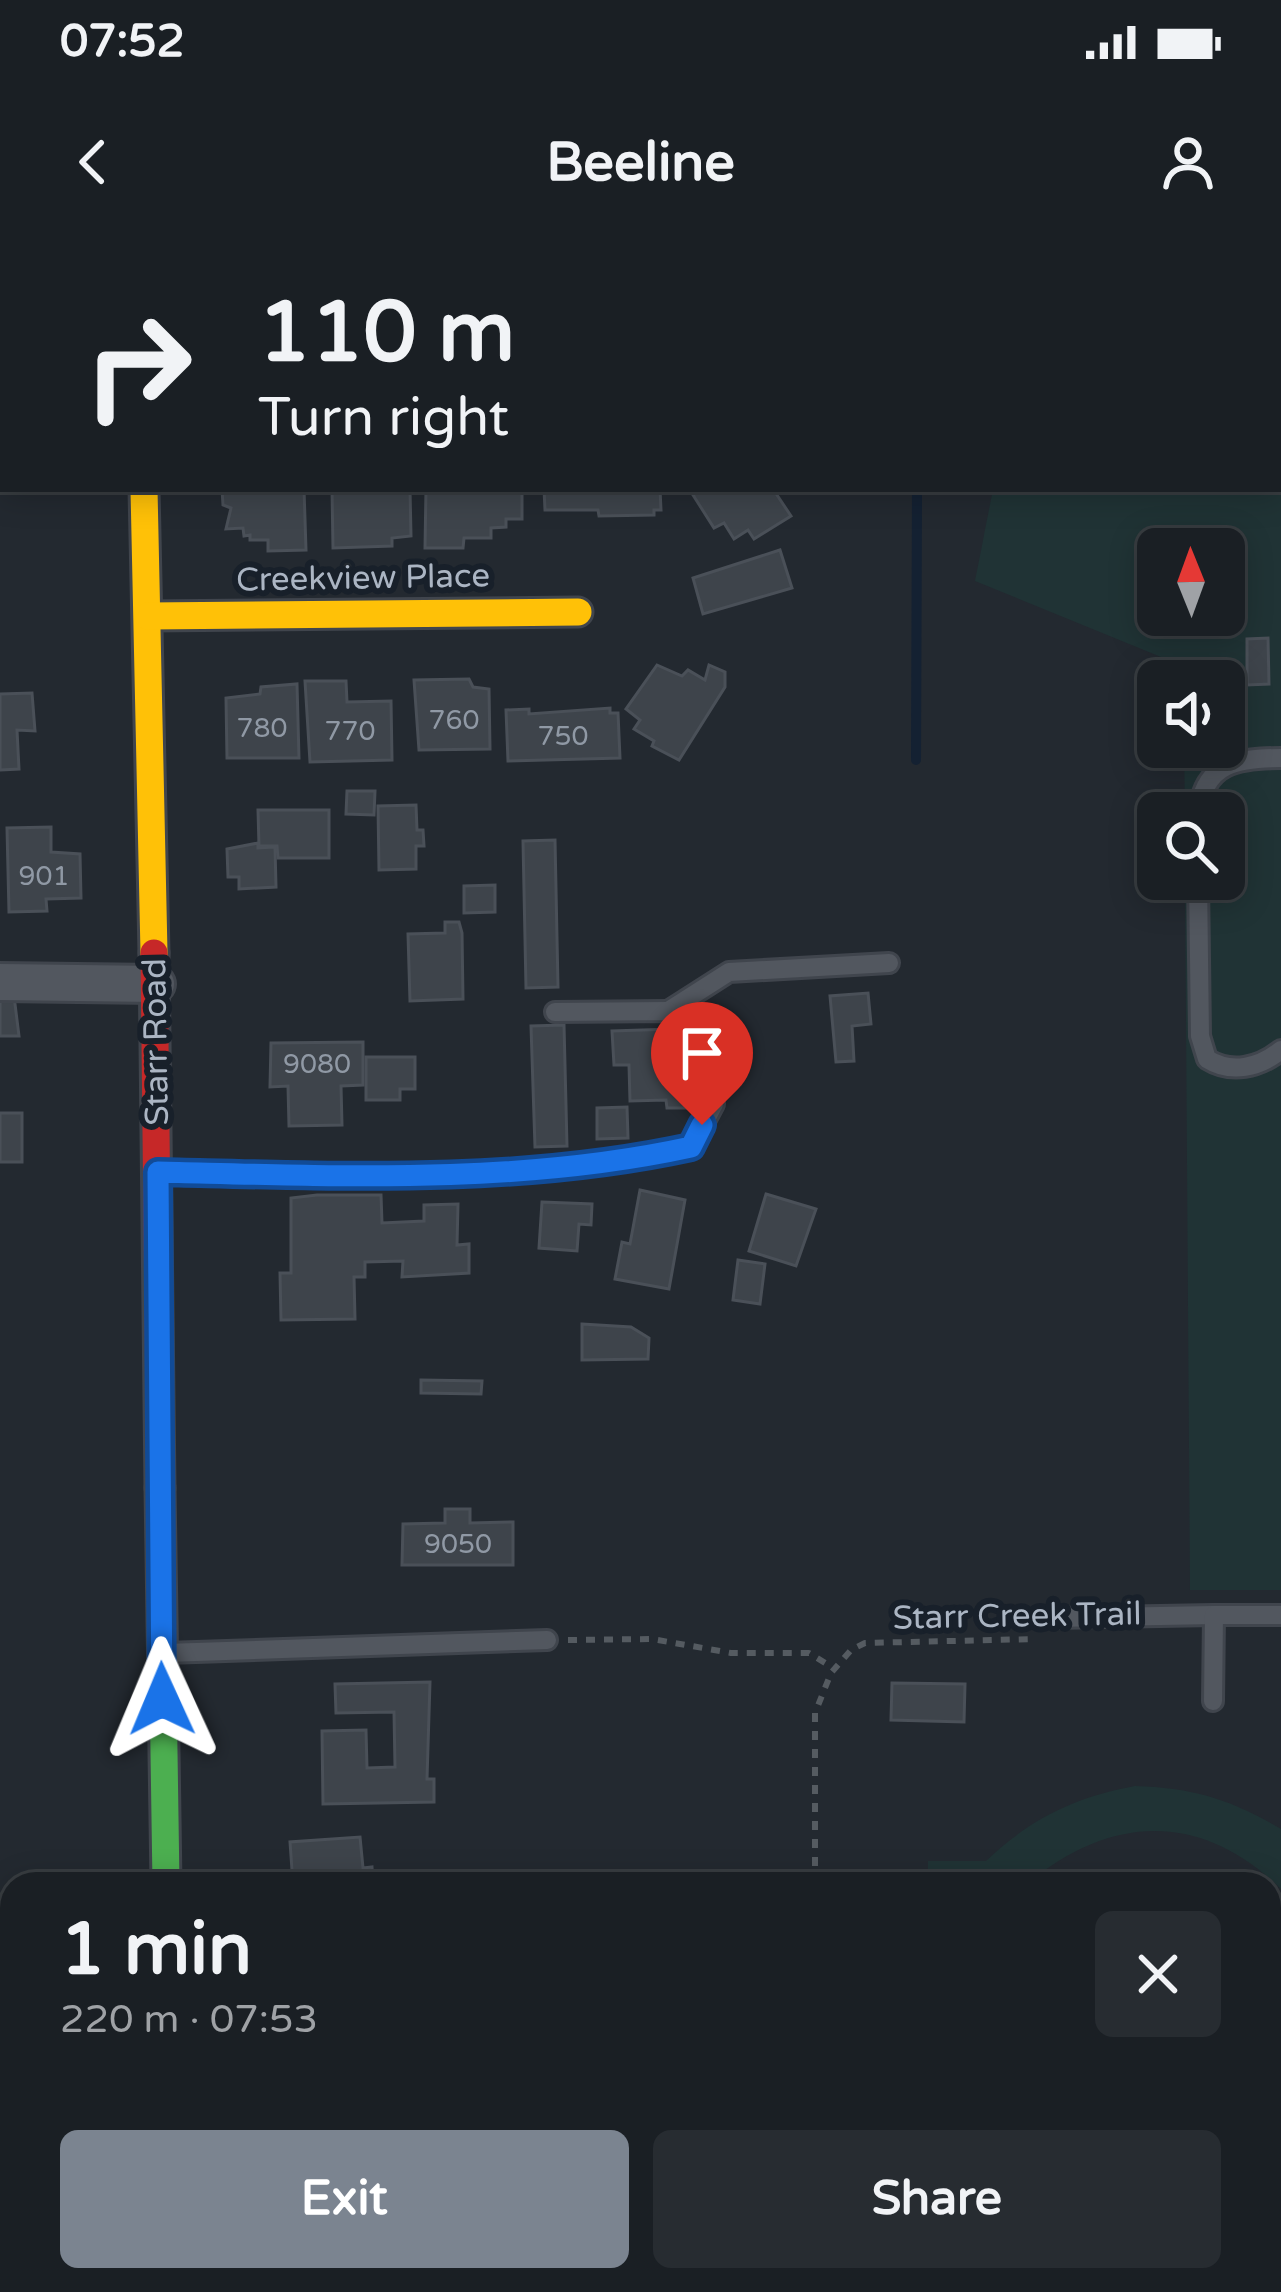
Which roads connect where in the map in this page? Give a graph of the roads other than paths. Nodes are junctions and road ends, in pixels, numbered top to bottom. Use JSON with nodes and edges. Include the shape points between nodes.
{"nodes":[{"id":1,"x":144,"y":492,"type":"edge"},
{"id":2,"x":578,"y":612,"type":"dead end"},
{"id":3,"x":148,"y":616,"type":"junction"},
{"id":4,"x":1281,"y":758,"type":"edge"},
{"id":5,"x":1203,"y":792,"type":"edge"},
{"id":6,"x":1198,"y":900,"type":"edge"},
{"id":7,"x":889,"y":963,"type":"dead end"},
{"id":8,"x":0,"y":982,"type":"edge"},
{"id":9,"x":156,"y":984,"type":"junction"},
{"id":10,"x":668,"y":1010,"type":"junction"},
{"id":11,"x":555,"y":1012,"type":"dead end"},
{"id":12,"x":1281,"y":1050,"type":"edge"},
{"id":13,"x":158,"y":1172,"type":"junction"},
{"id":14,"x":1214,"y":1615,"type":"junction"},
{"id":15,"x":1281,"y":1615,"type":"edge"},
{"id":16,"x":1052,"y":1618,"type":"dead end"},
{"id":17,"x":547,"y":1640,"type":"road end"},
{"id":18,"x":161,"y":1653,"type":"junction"},
{"id":19,"x":1214,"y":1701,"type":"dead end"},
{"id":20,"x":166,"y":1872,"type":"edge"}],
"edges":[{"from":1,"to":3,"type":"street","name":"Starr Road"},
{"from":2,"to":3,"type":"street","name":"Creekview Place"},
{"from":3,"to":9,"type":"street","name":"Starr Road"},
{"from":4,"to":5,"type":"lane","via":[[1240,758]]},
{"from":6,"to":12,"type":"lane","via":[[1207,1059],[1239,1069]]},
{"from":7,"to":10,"type":"lane","via":[[728,972]]},
{"from":8,"to":9,"type":"street"},
{"from":9,"to":13,"type":"street","name":"Starr Road"},
{"from":10,"to":11,"type":"lane"},
{"from":10,"to":13,"type":"lane","via":[[698,1028],[711,1073],[714,1104],[691,1147],[616,1163],[498,1171]]},
{"from":13,"to":18,"type":"street","name":"Starr Road"},
{"from":14,"to":15,"type":"lane"},
{"from":14,"to":16,"type":"lane"},
{"from":14,"to":19,"type":"lane"},
{"from":17,"to":18,"type":"lane"},
{"from":18,"to":20,"type":"street","name":"Starr Road"}]}
